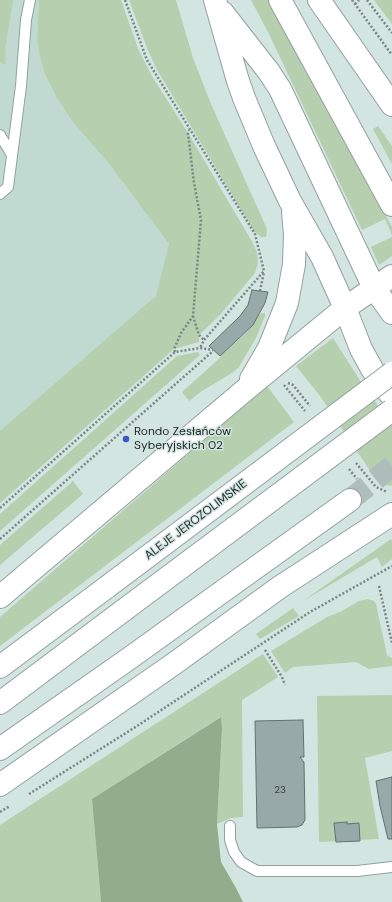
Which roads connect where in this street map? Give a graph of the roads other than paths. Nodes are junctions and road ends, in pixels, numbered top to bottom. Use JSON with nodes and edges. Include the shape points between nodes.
{"nodes":[{"id":1,"x":30,"y":0,"type":"edge"},
{"id":2,"x":280,"y":0,"type":"edge"},
{"id":3,"x":319,"y":0,"type":"edge"},
{"id":4,"x":216,"y":3,"type":"edge"},
{"id":5,"x":392,"y":105,"type":"edge"},
{"id":6,"x":0,"y":135,"type":"edge"},
{"id":7,"x":12,"y":155,"type":"junction"},
{"id":8,"x":0,"y":194,"type":"edge"},
{"id":9,"x":290,"y":201,"type":"junction"},
{"id":10,"x":392,"y":205,"type":"edge"},
{"id":11,"x":392,"y":276,"type":"edge"},
{"id":12,"x":374,"y":288,"type":"junction"},
{"id":13,"x":345,"y":308,"type":"junction"},
{"id":14,"x":392,"y":312,"type":"edge"},
{"id":15,"x":392,"y":372,"type":"edge"},
{"id":16,"x":245,"y":390,"type":"junction"},
{"id":17,"x":392,"y":396,"type":"edge"},
{"id":18,"x":392,"y":410,"type":"edge"},
{"id":19,"x":350,"y":500,"type":"tunnel mouth"},
{"id":20,"x":392,"y":514,"type":"edge"},
{"id":21,"x":0,"y":597,"type":"edge"},
{"id":22,"x":0,"y":667,"type":"edge"},
{"id":23,"x":0,"y":703,"type":"edge"},
{"id":24,"x":0,"y":749,"type":"edge"},
{"id":25,"x":0,"y":785,"type":"edge"},
{"id":26,"x":230,"y":826,"type":"dead end"},
{"id":27,"x":392,"y":867,"type":"edge"}],
"edges":[{"from":1,"to":7,"type":"lane"},
{"from":2,"to":10,"type":"main road"},
{"from":3,"to":5,"type":"main road"},
{"from":4,"to":9,"type":"main road","via":[[238,81]]},
{"from":4,"to":12,"type":"main road","via":[[280,89]]},
{"from":6,"to":7,"type":"lane"},
{"from":7,"to":8,"type":"lane","via":[[8,187]]},
{"from":9,"to":13,"type":"main road","via":[[322,257]]},
{"from":9,"to":16,"type":"main road","via":[[295,234],[294,264],[287,303],[269,348]]},
{"from":11,"to":12,"type":"main road"},
{"from":12,"to":13,"type":"main road"},
{"from":12,"to":14,"type":"main road"},
{"from":13,"to":16,"type":"main road"},
{"from":13,"to":17,"type":"main road","via":[[361,349]]},
{"from":15,"to":22,"type":"main road","name":"ALEJE JEROZOLIMSKIE","bridge":true},
{"from":16,"to":21,"type":"main road"},
{"from":18,"to":23,"type":"main road","bridge":true},
{"from":19,"to":24,"type":"main road"},
{"from":20,"to":25,"type":"main road","via":[[280,587]]},
{"from":26,"to":27,"type":"lane","via":[[230,840],[234,852],[241,862],[257,871],[357,871]]}]}
